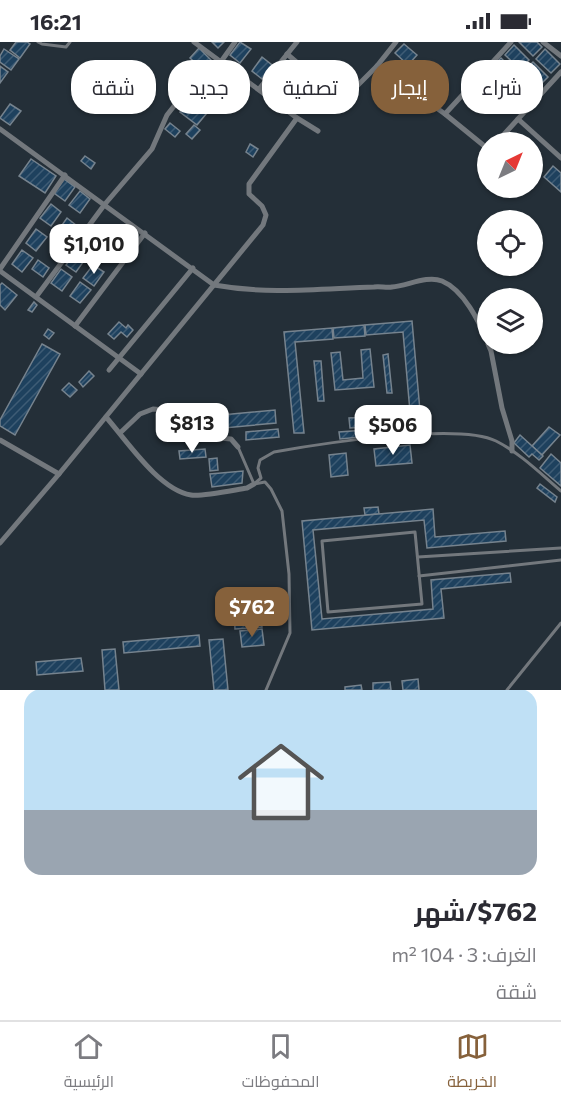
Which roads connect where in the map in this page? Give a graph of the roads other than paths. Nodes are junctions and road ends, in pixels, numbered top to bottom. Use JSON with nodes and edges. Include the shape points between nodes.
{"nodes":[{"id":1,"x":38,"y":42,"type":"edge"},
{"id":2,"x":70,"y":42,"type":"edge"},
{"id":3,"x":194,"y":42,"type":"edge"},
{"id":4,"x":235,"y":42,"type":"edge"},
{"id":5,"x":297,"y":42,"type":"edge"},
{"id":6,"x":396,"y":42,"type":"edge"},
{"id":7,"x":511,"y":42,"type":"edge"},
{"id":8,"x":543,"y":42,"type":"edge"},
{"id":9,"x":287,"y":54,"type":"junction"},
{"id":10,"x":561,"y":57,"type":"edge"},
{"id":11,"x":220,"y":60,"type":"edge"},
{"id":12,"x":222,"y":60,"type":"edge"},
{"id":13,"x":382,"y":60,"type":"edge"},
{"id":14,"x":371,"y":72,"type":"edge"},
{"id":15,"x":561,"y":72,"type":"edge"},
{"id":16,"x":559,"y":79,"type":"edge"},
{"id":17,"x":250,"y":82,"type":"edge"},
{"id":18,"x":259,"y":89,"type":"junction"},
{"id":19,"x":449,"y":110,"type":"edge"},
{"id":20,"x":168,"y":114,"type":"edge"},
{"id":21,"x":445,"y":114,"type":"edge"},
{"id":22,"x":297,"y":118,"type":"junction"},
{"id":23,"x":518,"y":119,"type":"junction"},
{"id":24,"x":0,"y":129,"type":"edge"},
{"id":25,"x":318,"y":130,"type":"dead end"},
{"id":26,"x":506,"y":132,"type":"edge"},
{"id":27,"x":477,"y":140,"type":"edge"},
{"id":28,"x":561,"y":158,"type":"edge"},
{"id":29,"x":65,"y":175,"type":"junction"},
{"id":30,"x":105,"y":204,"type":"junction"},
{"id":31,"x":145,"y":233,"type":"junction"},
{"id":32,"x":193,"y":268,"type":"junction"},
{"id":33,"x":0,"y":270,"type":"edge"},
{"id":34,"x":214,"y":285,"type":"junction"},
{"id":35,"x":36,"y":297,"type":"junction"},
{"id":36,"x":477,"y":324,"type":"edge"},
{"id":37,"x":75,"y":326,"type":"junction"},
{"id":38,"x":492,"y":354,"type":"edge"},
{"id":39,"x":119,"y":357,"type":"junction"},
{"id":40,"x":109,"y":370,"type":"dead end"},
{"id":41,"x":141,"y":374,"type":"junction"},
{"id":42,"x":106,"y":417,"type":"junction"},
{"id":43,"x":120,"y":433,"type":"junction"},
{"id":44,"x":0,"y":440,"type":"edge"},
{"id":45,"x":238,"y":447,"type":"joint"},
{"id":46,"x":512,"y":451,"type":"junction"},
{"id":47,"x":59,"y":474,"type":"junction"},
{"id":48,"x":254,"y":484,"type":"junction"},
{"id":49,"x":561,"y":491,"type":"edge"},
{"id":50,"x":0,"y":543,"type":"edge"},
{"id":51,"x":561,"y":548,"type":"edge"},
{"id":52,"x":418,"y":557,"type":"junction"},
{"id":53,"x":561,"y":560,"type":"edge"},
{"id":54,"x":419,"y":576,"type":"junction"},
{"id":55,"x":561,"y":623,"type":"edge"},
{"id":56,"x":266,"y":690,"type":"edge"},
{"id":57,"x":507,"y":690,"type":"edge"}],
"edges":[{"from":1,"to":2,"type":"lane","via":[[66,47]]},
{"from":3,"to":11,"type":"street"},
{"from":4,"to":12,"type":"street"},
{"from":5,"to":9,"type":"street"},
{"from":6,"to":13,"type":"street"},
{"from":7,"to":19,"type":"street"},
{"from":8,"to":10,"type":"street"},
{"from":9,"to":14,"type":"street","via":[[339,104]]},
{"from":9,"to":18,"type":"street"},
{"from":15,"to":16,"type":"street"},
{"from":16,"to":23,"type":"street"},
{"from":17,"to":18,"type":"street"},
{"from":18,"to":22,"type":"street"},
{"from":20,"to":30,"type":"street","via":[[152,148]]},
{"from":21,"to":27,"type":"street"},
{"from":22,"to":25,"type":"street"},
{"from":22,"to":34,"type":"street","via":[[249,184],[249,194],[266,215],[263,225]]},
{"from":23,"to":26,"type":"street"},
{"from":23,"to":28,"type":"street"},
{"from":24,"to":29,"type":"street"},
{"from":29,"to":30,"type":"street"},
{"from":29,"to":33,"type":"street"},
{"from":30,"to":31,"type":"street"},
{"from":30,"to":35,"type":"street"},
{"from":31,"to":32,"type":"street"},
{"from":31,"to":37,"type":"street"},
{"from":32,"to":34,"type":"street"},
{"from":32,"to":39,"type":"street"},
{"from":33,"to":35,"type":"street"},
{"from":34,"to":36,"type":"street","via":[[299,291],[392,288],[440,280],[454,289]]},
{"from":34,"to":41,"type":"street"},
{"from":35,"to":37,"type":"street"},
{"from":37,"to":39,"type":"street"},
{"from":38,"to":46,"type":"street"},
{"from":39,"to":40,"type":"street"},
{"from":39,"to":41,"type":"street"},
{"from":41,"to":42,"type":"street"},
{"from":42,"to":43,"type":"street"},
{"from":42,"to":47,"type":"street"},
{"from":43,"to":45,"type":"street","via":[[140,414],[153,409],[176,411],[207,437],[231,439]]},
{"from":43,"to":48,"type":"street","via":[[157,476],[179,492],[193,496]]},
{"from":44,"to":47,"type":"street"},
{"from":45,"to":48,"type":"lane"},
{"from":46,"to":48,"type":"lane","via":[[495,440],[473,434],[386,437],[297,448],[274,452],[260,460],[261,478]]},
{"from":46,"to":49,"type":"lane"},
{"from":47,"to":50,"type":"street"},
{"from":48,"to":56,"type":"lane","via":[[265,482],[282,511],[289,574],[290,633]]},
{"from":51,"to":52,"type":"lane"},
{"from":52,"to":54,"type":"lane"},
{"from":52,"to":54,"type":"lane","via":[[415,532],[322,541],[328,612],[422,604]]},
{"from":53,"to":54,"type":"lane"},
{"from":55,"to":57,"type":"lane"}]}
